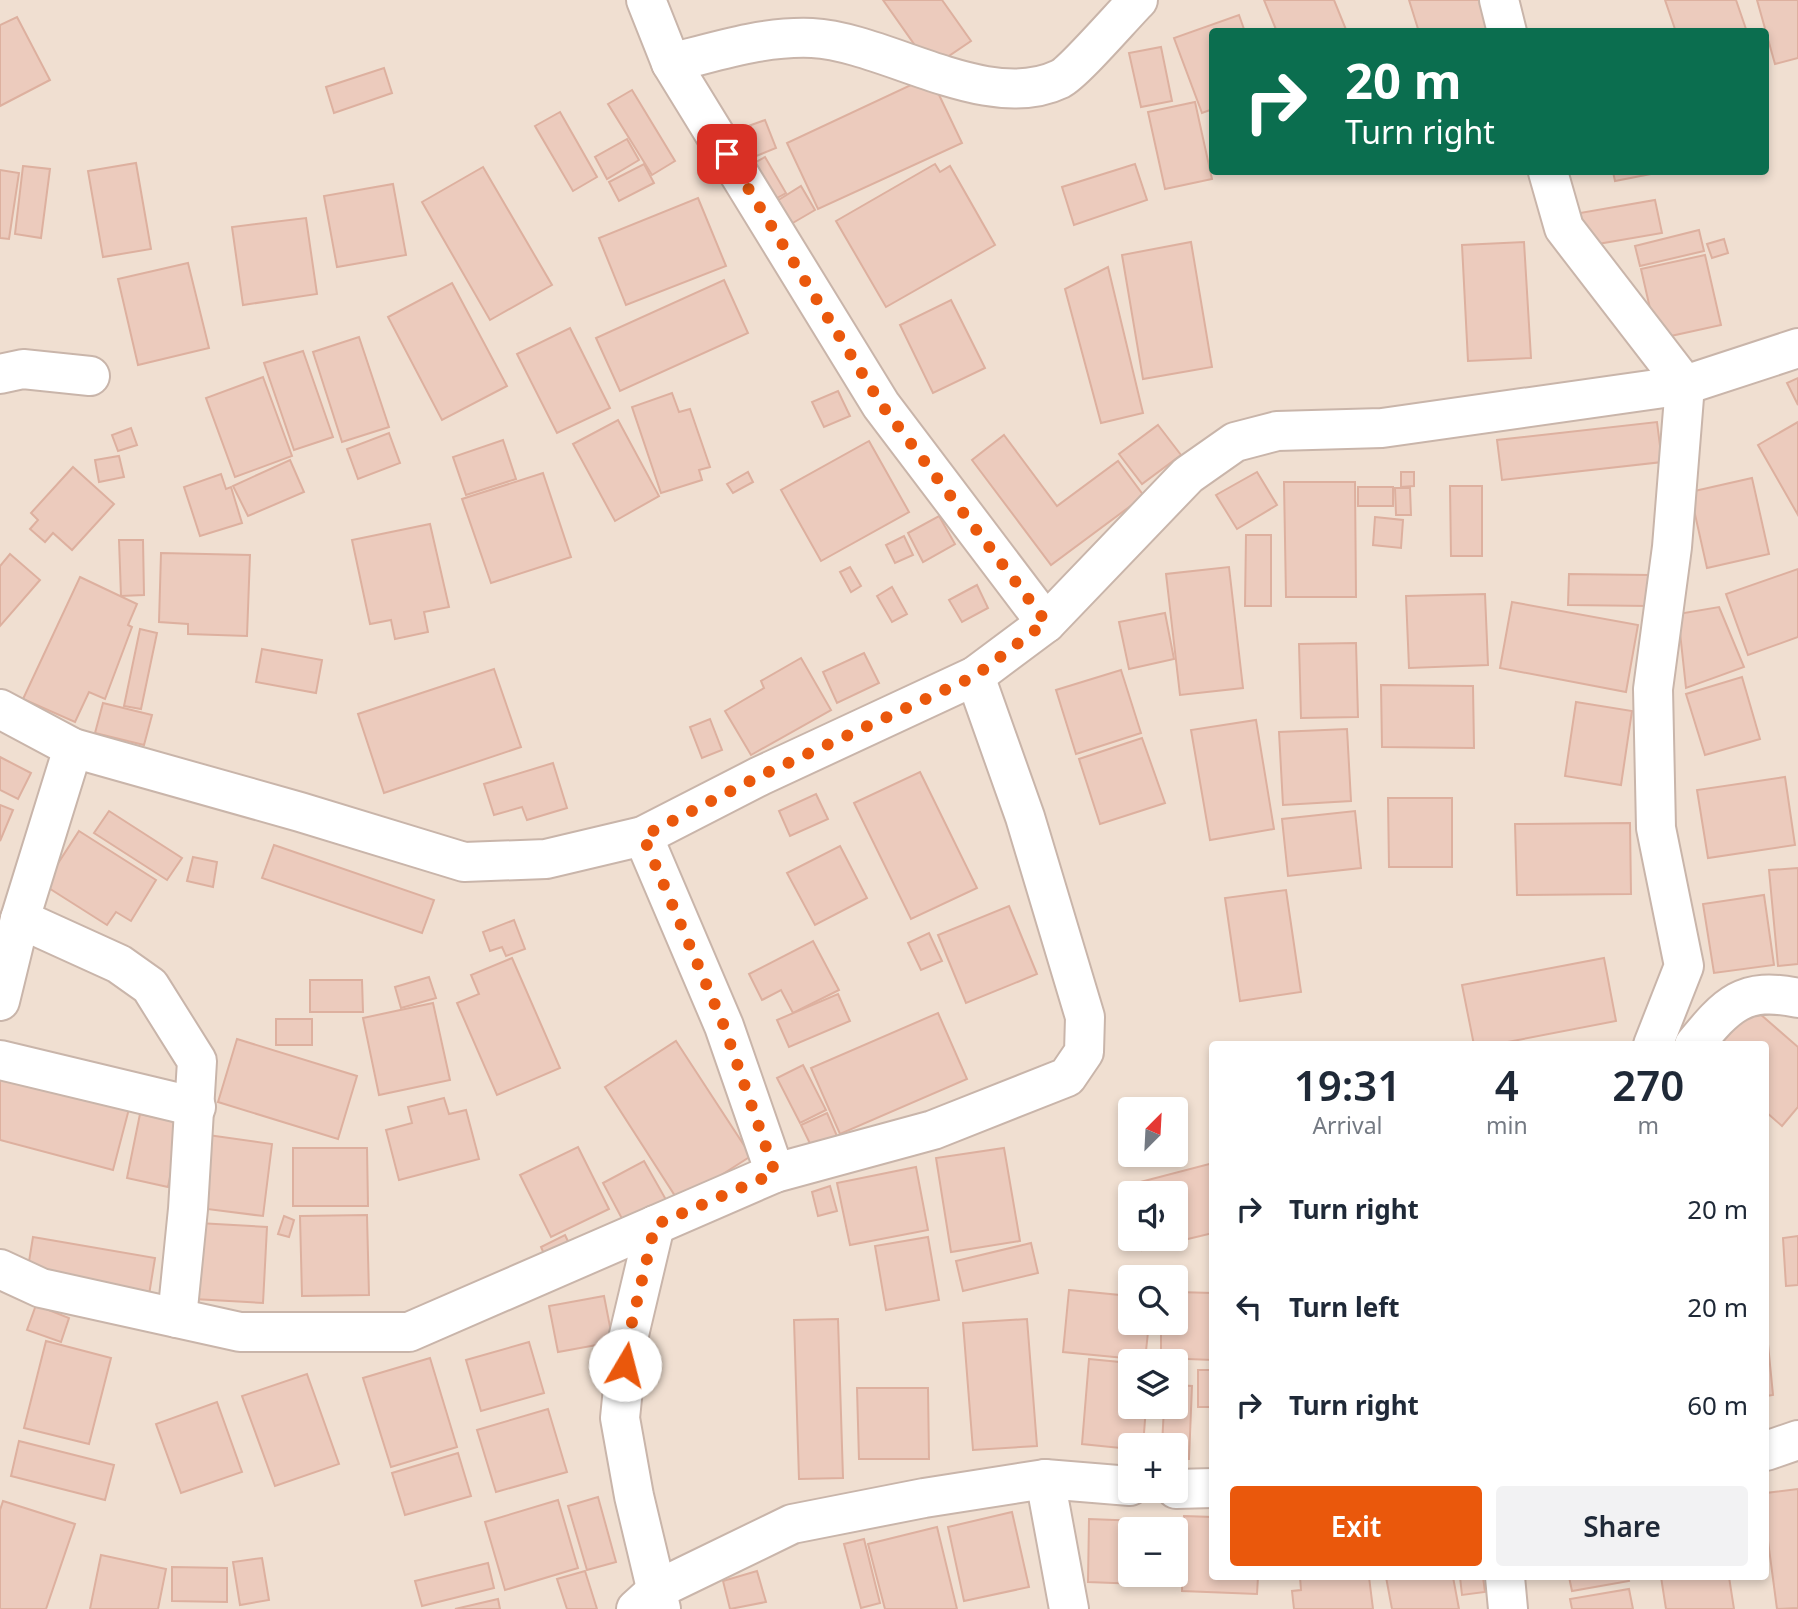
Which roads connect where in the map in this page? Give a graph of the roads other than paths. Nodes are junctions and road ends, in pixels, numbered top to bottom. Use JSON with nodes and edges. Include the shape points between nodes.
{"nodes":[{"id":1,"x":646,"y":0,"type":"edge"},
{"id":2,"x":1138,"y":0,"type":"edge"},
{"id":3,"x":1499,"y":0,"type":"edge"},
{"id":4,"x":1506,"y":28,"type":"edge"},
{"id":5,"x":671,"y":62,"type":"junction"},
{"id":6,"x":1549,"y":175,"type":"edge"},
{"id":7,"x":1798,"y":348,"type":"edge"},
{"id":8,"x":0,"y":374,"type":"edge"},
{"id":9,"x":90,"y":376,"type":"dead end"},
{"id":10,"x":1685,"y":385,"type":"junction"},
{"id":11,"x":1046,"y":622,"type":"junction"},
{"id":12,"x":975,"y":676,"type":"junction"},
{"id":13,"x":0,"y":709,"type":"edge"},
{"id":14,"x":73,"y":748,"type":"junction"},
{"id":15,"x":643,"y":836,"type":"junction"},
{"id":16,"x":20,"y":919,"type":"junction"},
{"id":17,"x":1798,"y":998,"type":"edge"},
{"id":18,"x":0,"y":1001,"type":"edge"},
{"id":19,"x":1655,"y":1041,"type":"edge"},
{"id":20,"x":1696,"y":1041,"type":"edge"},
{"id":21,"x":0,"y":1060,"type":"edge"},
{"id":22,"x":196,"y":1107,"type":"junction"},
{"id":23,"x":775,"y":1173,"type":"junction"},
{"id":24,"x":655,"y":1225,"type":"junction"},
{"id":25,"x":0,"y":1269,"type":"edge"},
{"id":26,"x":177,"y":1318,"type":"junction"},
{"id":27,"x":1798,"y":1440,"type":"edge"},
{"id":28,"x":1769,"y":1450,"type":"edge"},
{"id":29,"x":1045,"y":1479,"type":"junction"},
{"id":30,"x":1118,"y":1485,"type":"edge"},
{"id":31,"x":1209,"y":1488,"type":"edge"},
{"id":32,"x":1188,"y":1489,"type":"edge"},
{"id":33,"x":1505,"y":1580,"type":"edge"},
{"id":34,"x":652,"y":1602,"type":"edge"},
{"id":35,"x":1069,"y":1609,"type":"edge"},
{"id":36,"x":1508,"y":1609,"type":"edge"}],
"edges":[{"from":1,"to":5,"type":"street"},
{"from":2,"to":5,"type":"street","via":[[1061,79],[1026,89],[973,83],[890,55],[813,38],[755,42]]},
{"from":3,"to":4,"type":"street"},
{"from":5,"to":11,"type":"street","via":[[881,404]]},
{"from":6,"to":10,"type":"street","via":[[1564,229]]},
{"from":7,"to":10,"type":"street"},
{"from":8,"to":9,"type":"street","via":[[23,369]]},
{"from":10,"to":11,"type":"street","via":[[1382,428],[1277,431],[1235,442],[1188,475]]},
{"from":10,"to":19,"type":"street","via":[[1672,547],[1653,690],[1656,828],[1684,965]]},
{"from":11,"to":12,"type":"street"},
{"from":12,"to":15,"type":"street"},
{"from":12,"to":23,"type":"street","via":[[1059,926],[1085,1017],[1084,1052],[1068,1077],[1038,1091],[933,1130]]},
{"from":13,"to":14,"type":"street"},
{"from":14,"to":15,"type":"street","via":[[464,862],[545,859]]},
{"from":14,"to":16,"type":"street"},
{"from":15,"to":23,"type":"street","via":[[724,1026]]},
{"from":16,"to":18,"type":"street"},
{"from":16,"to":22,"type":"street","via":[[119,964],[150,986],[197,1061]]},
{"from":17,"to":20,"type":"street","via":[[1771,992],[1744,998],[1716,1018]]},
{"from":21,"to":22,"type":"street"},
{"from":22,"to":26,"type":"street"},
{"from":23,"to":24,"type":"street"},
{"from":24,"to":26,"type":"street","via":[[409,1332],[240,1332]]},
{"from":24,"to":34,"type":"street","via":[[628,1339],[620,1418]]},
{"from":25,"to":26,"type":"street","via":[[41,1288]]},
{"from":27,"to":28,"type":"street"},
{"from":29,"to":30,"type":"street"},
{"from":29,"to":34,"type":"street","via":[[792,1524]]},
{"from":29,"to":35,"type":"street"},
{"from":31,"to":32,"type":"street"},
{"from":33,"to":36,"type":"street"}]}
